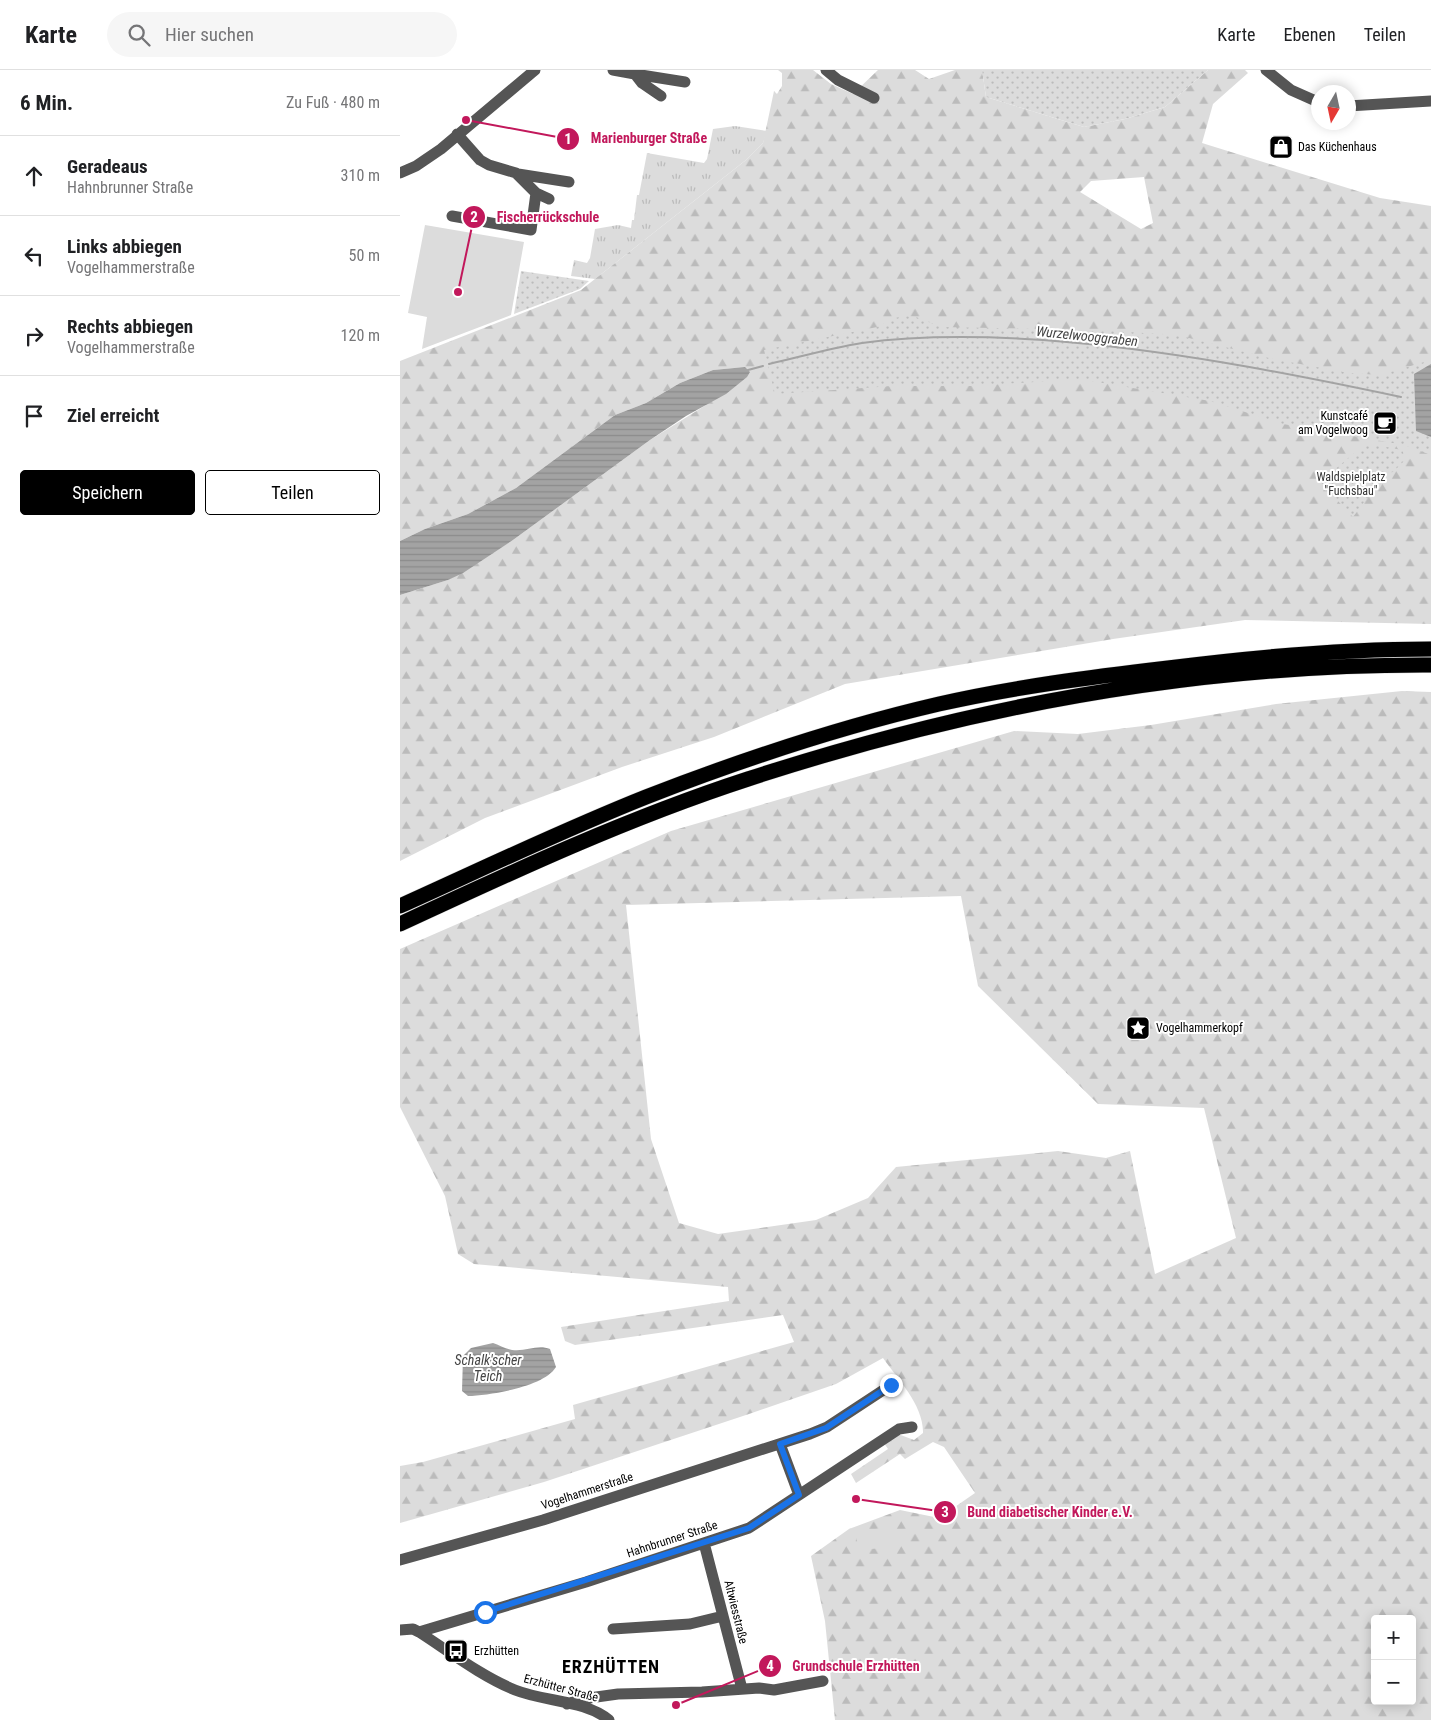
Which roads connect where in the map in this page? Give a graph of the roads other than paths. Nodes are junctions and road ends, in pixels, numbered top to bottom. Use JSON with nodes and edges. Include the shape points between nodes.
{"nodes":[{"id":1,"x":535,"y":70,"type":"edge"},
{"id":2,"x":613,"y":70,"type":"edge"},
{"id":3,"x":826,"y":70,"type":"edge"},
{"id":4,"x":1266,"y":70,"type":"edge"},
{"id":5,"x":635,"y":74,"type":"junction"},
{"id":6,"x":685,"y":82,"type":"dead end"},
{"id":7,"x":660,"y":96,"type":"dead end"},
{"id":8,"x":874,"y":98,"type":"dead end"},
{"id":9,"x":1311,"y":99,"type":"edge"},
{"id":10,"x":1431,"y":101,"type":"edge"},
{"id":11,"x":1356,"y":106,"type":"edge"},
{"id":12,"x":457,"y":134,"type":"junction"},
{"id":13,"x":400,"y":173,"type":"edge"},
{"id":14,"x":516,"y":173,"type":"junction"},
{"id":15,"x":569,"y":182,"type":"dead end"},
{"id":16,"x":536,"y":193,"type":"junction"},
{"id":17,"x":548,"y":199,"type":"dead end"},
{"id":18,"x":452,"y":216,"type":"dead end"},
{"id":19,"x":1431,"y":649,"type":"edge"},
{"id":20,"x":1431,"y":665,"type":"edge"},
{"id":21,"x":400,"y":906,"type":"edge"},
{"id":22,"x":400,"y":924,"type":"edge"},
{"id":23,"x":891,"y":1385,"type":"dead end"},
{"id":24,"x":912,"y":1427,"type":"dead end"},
{"id":25,"x":780,"y":1444,"type":"junction"},
{"id":26,"x":799,"y":1495,"type":"junction"},
{"id":27,"x":704,"y":1542,"type":"junction"},
{"id":28,"x":400,"y":1560,"type":"edge"},
{"id":29,"x":723,"y":1616,"type":"junction"},
{"id":30,"x":400,"y":1630,"type":"edge"},
{"id":31,"x":613,"y":1630,"type":"dead end"},
{"id":32,"x":419,"y":1632,"type":"junction"},
{"id":33,"x":823,"y":1681,"type":"dead end"},
{"id":34,"x":742,"y":1689,"type":"junction"},
{"id":35,"x":567,"y":1704,"type":"junction"},
{"id":36,"x":609,"y":1720,"type":"edge"}],
"edges":[{"from":1,"to":12,"type":"street"},
{"from":2,"to":5,"type":"street"},
{"from":3,"to":8,"type":"street","via":[[838,80]]},
{"from":4,"to":9,"type":"street","via":[[1290,90]]},
{"from":5,"to":6,"type":"street"},
{"from":5,"to":7,"type":"street"},
{"from":10,"to":11,"type":"street"},
{"from":12,"to":13,"type":"street","via":[[429,158]]},
{"from":12,"to":14,"type":"street","via":[[489,166]]},
{"from":14,"to":15,"type":"street"},
{"from":14,"to":16,"type":"street"},
{"from":16,"to":17,"type":"street"},
{"from":16,"to":18,"type":"street","via":[[530,230]]},
{"from":19,"to":21,"type":"highway","via":[[1236,659],[1008,690],[939,704],[742,762],[648,797],[475,870]]},
{"from":20,"to":22,"type":"highway","via":[[1262,672],[1112,690],[1010,707],[893,734],[747,779],[652,814],[575,844]]},
{"from":23,"to":25,"type":"street","name":"Vogelhammerstraße","via":[[826,1428]]},
{"from":24,"to":26,"type":"street","name":"Hahnbrunner Straße","via":[[899,1429]]},
{"from":25,"to":26,"type":"street"},
{"from":25,"to":28,"type":"street","name":"Vogelhammerstraße","via":[[543,1520]]},
{"from":26,"to":27,"type":"street","name":"Hahnbrunner Straße","via":[[749,1528]]},
{"from":27,"to":29,"type":"street","name":"Altwiesstraße"},
{"from":27,"to":32,"type":"street","name":"Hahnbrunner Straße","via":[[586,1582]]},
{"from":29,"to":31,"type":"street","via":[[690,1624]]},
{"from":29,"to":34,"type":"street","name":"Altwiesstraße"},
{"from":30,"to":32,"type":"street","name":"Erzhütter Straße"},
{"from":32,"to":35,"type":"street","name":"Erzhütter Straße","via":[[514,1690]]},
{"from":33,"to":34,"type":"street","via":[[774,1690]]},
{"from":34,"to":35,"type":"street","via":[[618,1694]]},
{"from":35,"to":36,"type":"street","name":"Erzhütter Straße","via":[[586,1707]]}]}
